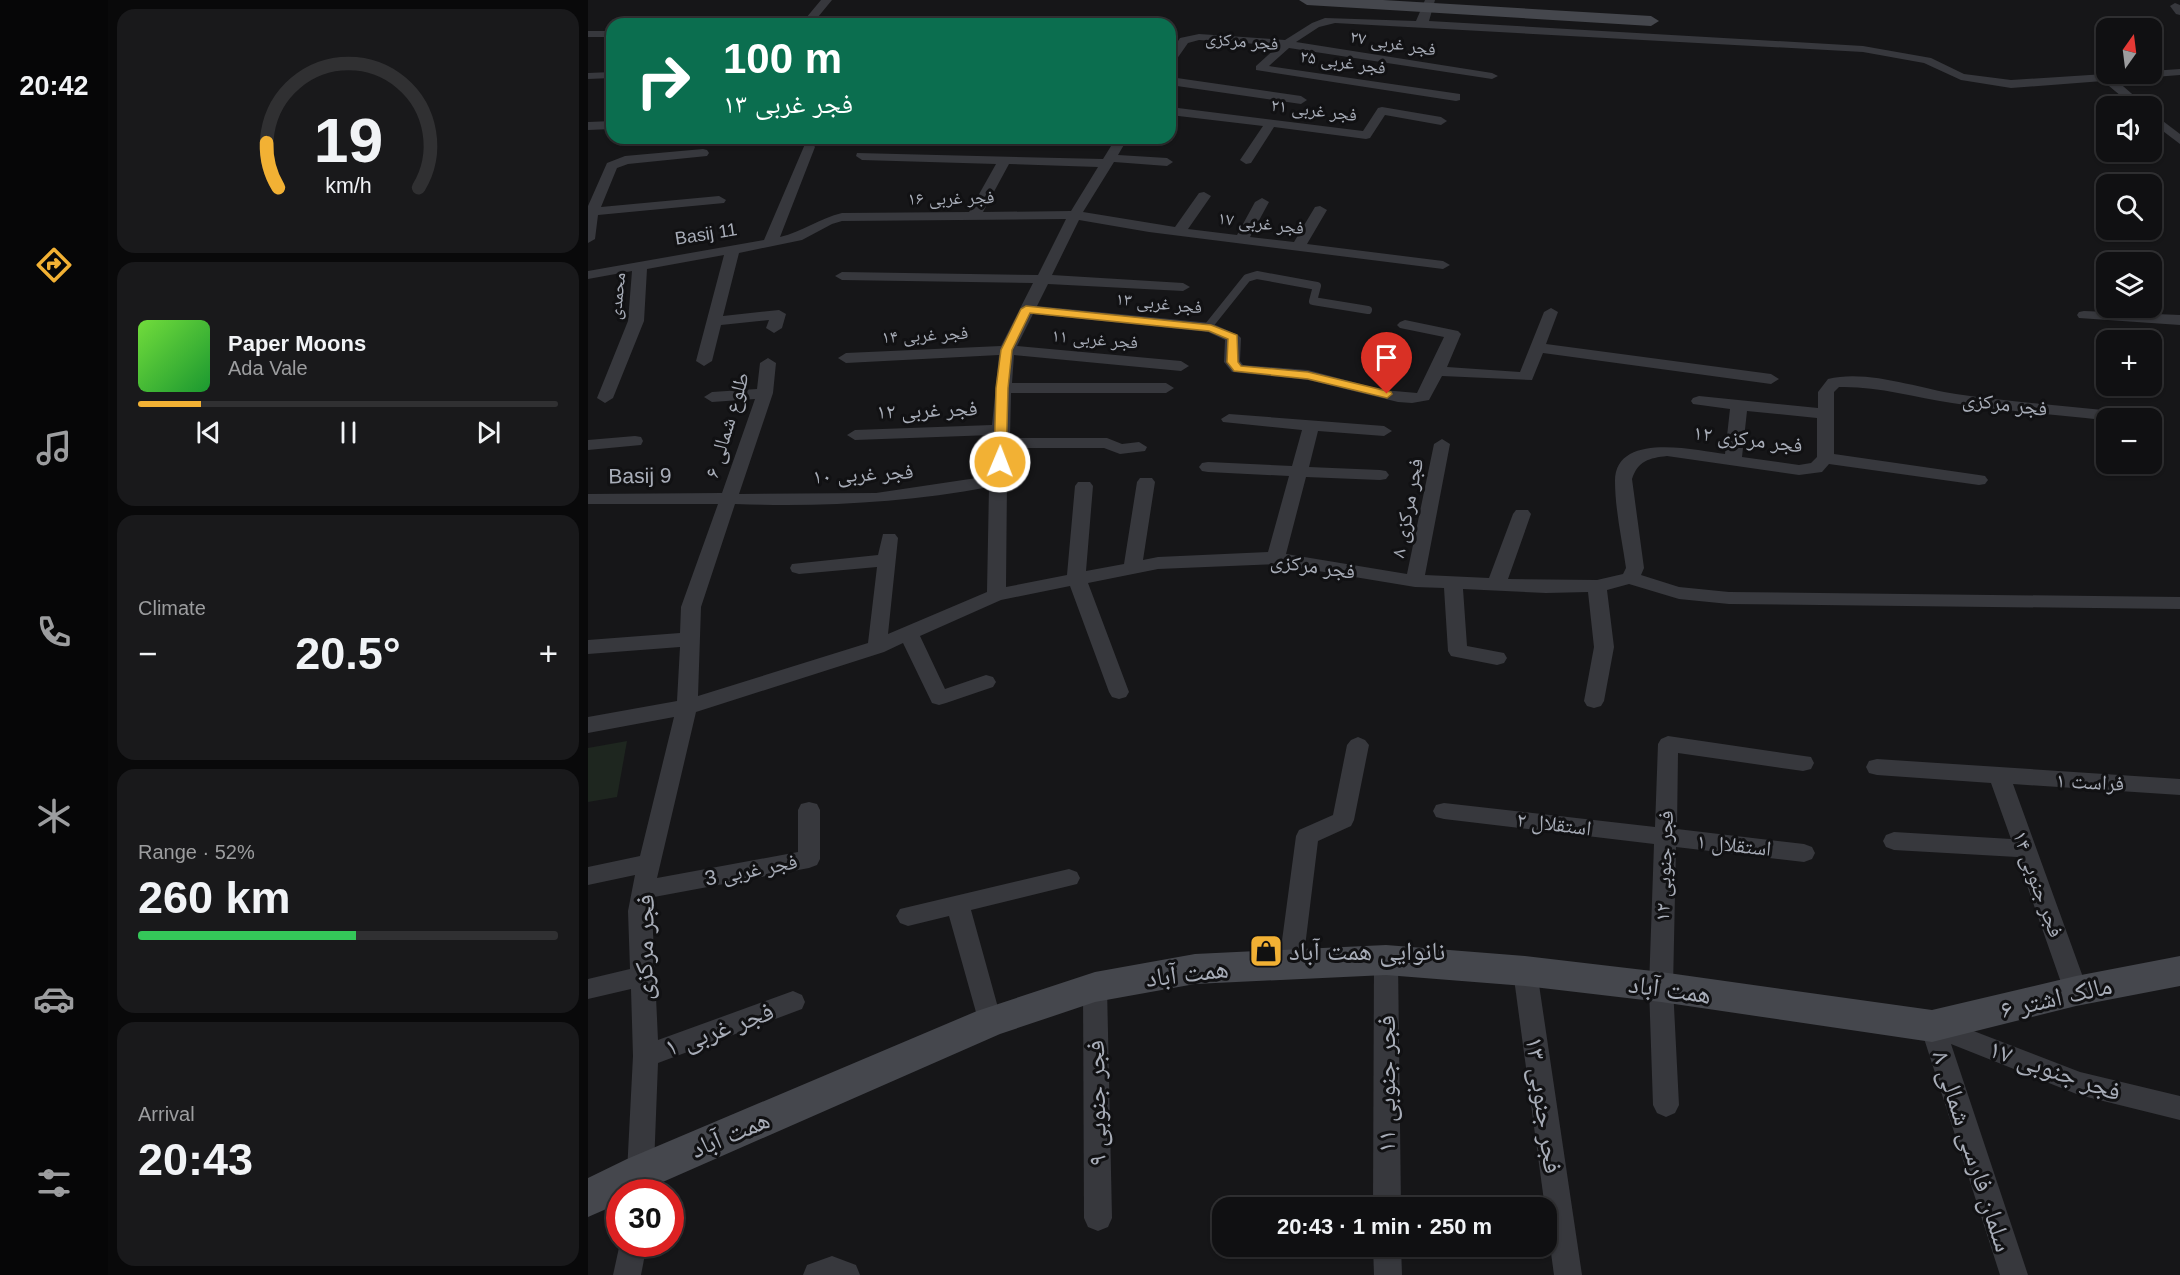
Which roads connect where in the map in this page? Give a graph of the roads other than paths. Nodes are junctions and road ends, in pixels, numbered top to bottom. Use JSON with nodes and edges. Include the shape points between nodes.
{"nodes":[{"id":1,"x":827,"y":0,"type":"edge"},
{"id":2,"x":1307,"y":0,"type":"edge"},
{"id":3,"x":1425,"y":13,"type":"edge"},
{"id":4,"x":811,"y":18,"type":"edge"},
{"id":5,"x":1651,"y":21,"type":"dead end"},
{"id":6,"x":588,"y":34,"type":"edge"},
{"id":7,"x":606,"y":34,"type":"edge"},
{"id":8,"x":1288,"y":45,"type":"junction"},
{"id":9,"x":1176,"y":52,"type":"edge"},
{"id":10,"x":2180,"y":72,"type":"edge"},
{"id":11,"x":2162,"y":73,"type":"edge"},
{"id":12,"x":606,"y":75,"type":"edge"},
{"id":13,"x":588,"y":76,"type":"edge"},
{"id":14,"x":1492,"y":76,"type":"dead end"},
{"id":15,"x":2096,"y":78,"type":"edge"},
{"id":16,"x":1176,"y":82,"type":"edge"},
{"id":17,"x":2113,"y":84,"type":"edge"},
{"id":18,"x":2128,"y":96,"type":"edge"},
{"id":19,"x":1456,"y":97,"type":"dead end"},
{"id":20,"x":1301,"y":100,"type":"dead end"},
{"id":21,"x":1176,"y":112,"type":"edge"},
{"id":22,"x":1441,"y":121,"type":"dead end"},
{"id":23,"x":1271,"y":123,"type":"junction"},
{"id":24,"x":606,"y":125,"type":"edge"},
{"id":25,"x":2162,"y":125,"type":"edge"},
{"id":26,"x":588,"y":126,"type":"edge"},
{"id":27,"x":2180,"y":140,"type":"edge"},
{"id":28,"x":1118,"y":144,"type":"edge"},
{"id":29,"x":809,"y":147,"type":"dead end"},
{"id":30,"x":703,"y":153,"type":"dead end"},
{"id":31,"x":862,"y":156,"type":"dead end"},
{"id":32,"x":1005,"y":160,"type":"junction"},
{"id":33,"x":1108,"y":160,"type":"junction"},
{"id":34,"x":1246,"y":160,"type":"dead end"},
{"id":35,"x":1167,"y":162,"type":"dead end"},
{"id":36,"x":1204,"y":196,"type":"dead end"},
{"id":37,"x":719,"y":200,"type":"dead end"},
{"id":38,"x":1262,"y":202,"type":"dead end"},
{"id":39,"x":1320,"y":210,"type":"dead end"},
{"id":40,"x":590,"y":212,"type":"edge"},
{"id":41,"x":974,"y":215,"type":"junction"},
{"id":42,"x":1075,"y":215,"type":"junction"},
{"id":43,"x":827,"y":221,"type":"joint"},
{"id":44,"x":1179,"y":232,"type":"junction"},
{"id":45,"x":1242,"y":239,"type":"junction"},
{"id":46,"x":588,"y":240,"type":"edge"},
{"id":47,"x":770,"y":243,"type":"junction"},
{"id":48,"x":1299,"y":246,"type":"junction"},
{"id":49,"x":733,"y":249,"type":"junction"},
{"id":50,"x":640,"y":265,"type":"junction"},
{"id":51,"x":1443,"y":265,"type":"dead end"},
{"id":52,"x":588,"y":275,"type":"edge"},
{"id":53,"x":842,"y":276,"type":"dead end"},
{"id":54,"x":1044,"y":279,"type":"junction"},
{"id":55,"x":1183,"y":287,"type":"dead end"},
{"id":56,"x":1026,"y":309,"type":"junction"},
{"id":57,"x":1368,"y":310,"type":"dead end"},
{"id":58,"x":1551,"y":312,"type":"dead end"},
{"id":59,"x":2084,"y":315,"type":"dead end"},
{"id":60,"x":2180,"y":320,"type":"edge"},
{"id":61,"x":716,"y":321,"type":"junction"},
{"id":62,"x":1405,"y":325,"type":"dead end"},
{"id":63,"x":774,"y":328,"type":"dead end"},
{"id":64,"x":1208,"y":328,"type":"junction"},
{"id":65,"x":1538,"y":348,"type":"junction"},
{"id":66,"x":1007,"y":350,"type":"junction"},
{"id":67,"x":846,"y":358,"type":"dead end"},
{"id":68,"x":704,"y":361,"type":"dead end"},
{"id":69,"x":768,"y":363,"type":"dead end"},
{"id":70,"x":1181,"y":366,"type":"dead end"},
{"id":71,"x":1437,"y":371,"type":"junction"},
{"id":72,"x":1772,"y":379,"type":"dead end"},
{"id":73,"x":1002,"y":388,"type":"junction"},
{"id":74,"x":1166,"y":388,"type":"dead end"},
{"id":75,"x":1908,"y":390,"type":"joint"},
{"id":76,"x":765,"y":393,"type":"junction"},
{"id":77,"x":712,"y":397,"type":"dead end"},
{"id":78,"x":605,"y":398,"type":"dead end"},
{"id":79,"x":1700,"y":401,"type":"dead end"},
{"id":80,"x":1739,"y":405,"type":"junction"},
{"id":81,"x":1827,"y":414,"type":"junction"},
{"id":82,"x":2096,"y":414,"type":"edge"},
{"id":83,"x":1229,"y":419,"type":"dead end"},
{"id":84,"x":1311,"y":426,"type":"junction"},
{"id":85,"x":1384,"y":431,"type":"dead end"},
{"id":86,"x":855,"y":435,"type":"dead end"},
{"id":87,"x":1001,"y":436,"type":"junction"},
{"id":88,"x":635,"y":441,"type":"dead end"},
{"id":89,"x":1442,"y":444,"type":"dead end"},
{"id":90,"x":588,"y":445,"type":"edge"},
{"id":91,"x":1139,"y":447,"type":"dead end"},
{"id":92,"x":1825,"y":458,"type":"junction"},
{"id":93,"x":1733,"y":461,"type":"junction"},
{"id":94,"x":1208,"y":466,"type":"dead end"},
{"id":95,"x":1299,"y":471,"type":"junction"},
{"id":96,"x":1380,"y":475,"type":"dead end"},
{"id":97,"x":998,"y":480,"type":"junction"},
{"id":98,"x":1979,"y":480,"type":"dead end"},
{"id":99,"x":1146,"y":482,"type":"dead end"},
{"id":100,"x":1084,"y":486,"type":"dead end"},
{"id":101,"x":728,"y":499,"type":"junction"},
{"id":102,"x":588,"y":501,"type":"edge"},
{"id":103,"x":1522,"y":514,"type":"dead end"},
{"id":104,"x":889,"y":538,"type":"dead end"},
{"id":105,"x":1276,"y":558,"type":"junction"},
{"id":106,"x":887,"y":560,"type":"junction"},
{"id":107,"x":1133,"y":567,"type":"junction"},
{"id":108,"x":799,"y":568,"type":"dead end"},
{"id":109,"x":1076,"y":577,"type":"junction"},
{"id":110,"x":1631,"y":579,"type":"junction"},
{"id":111,"x":1415,"y":581,"type":"junction"},
{"id":112,"x":1453,"y":583,"type":"junction"},
{"id":113,"x":1496,"y":585,"type":"junction"},
{"id":114,"x":1598,"y":586,"type":"junction"},
{"id":115,"x":996,"y":595,"type":"junction"},
{"id":116,"x":2180,"y":603,"type":"edge"},
{"id":117,"x":909,"y":634,"type":"junction"},
{"id":118,"x":691,"y":639,"type":"junction"},
{"id":119,"x":588,"y":647,"type":"edge"},
{"id":120,"x":877,"y":647,"type":"junction"},
{"id":121,"x":1497,"y":658,"type":"dead end"},
{"id":122,"x":986,"y":682,"type":"dead end"},
{"id":123,"x":1119,"y":692,"type":"dead end"},
{"id":124,"x":1594,"y":701,"type":"dead end"},
{"id":125,"x":687,"y":707,"type":"junction"},
{"id":126,"x":588,"y":725,"type":"edge"},
{"id":127,"x":1358,"y":745,"type":"dead end"},
{"id":128,"x":1803,"y":763,"type":"dead end"},
{"id":129,"x":1877,"y":767,"type":"dead end"},
{"id":130,"x":2000,"y":777,"type":"junction"},
{"id":131,"x":2180,"y":787,"type":"edge"},
{"id":132,"x":809,"y":810,"type":"dead end"},
{"id":133,"x":1444,"y":811,"type":"dead end"},
{"id":134,"x":1665,"y":838,"type":"junction"},
{"id":135,"x":1894,"y":841,"type":"dead end"},
{"id":136,"x":2026,"y":849,"type":"junction"},
{"id":137,"x":1804,"y":853,"type":"dead end"},
{"id":138,"x":650,"y":863,"type":"junction"},
{"id":139,"x":588,"y":876,"type":"edge"},
{"id":140,"x":1069,"y":878,"type":"dead end"},
{"id":141,"x":644,"y":890,"type":"junction"},
{"id":142,"x":958,"y":905,"type":"junction"},
{"id":143,"x":908,"y":916,"type":"dead end"},
{"id":144,"x":1386,"y":960,"type":"junction"},
{"id":145,"x":1291,"y":963,"type":"junction"},
{"id":146,"x":1525,"y":971,"type":"junction"},
{"id":147,"x":2180,"y":971,"type":"edge"},
{"id":148,"x":642,"y":976,"type":"junction"},
{"id":149,"x":1095,"y":987,"type":"junction"},
{"id":150,"x":1661,"y":987,"type":"junction"},
{"id":151,"x":588,"y":989,"type":"edge"},
{"id":152,"x":2076,"y":991,"type":"junction"},
{"id":153,"x":793,"y":1002,"type":"dead end"},
{"id":154,"x":990,"y":1022,"type":"junction"},
{"id":155,"x":1932,"y":1026,"type":"junction"},
{"id":156,"x":646,"y":1056,"type":"junction"},
{"id":157,"x":1666,"y":1105,"type":"dead end"},
{"id":158,"x":2180,"y":1108,"type":"edge"},
{"id":159,"x":640,"y":1179,"type":"edge"},
{"id":160,"x":647,"y":1179,"type":"edge"},
{"id":161,"x":606,"y":1192,"type":"edge"},
{"id":162,"x":1387,"y":1197,"type":"edge"},
{"id":163,"x":588,"y":1198,"type":"edge"},
{"id":164,"x":1098,"y":1218,"type":"dead end"},
{"id":165,"x":630,"y":1257,"type":"edge"},
{"id":166,"x":1388,"y":1257,"type":"edge"},
{"id":167,"x":627,"y":1275,"type":"edge"},
{"id":168,"x":817,"y":1275,"type":"edge"},
{"id":169,"x":846,"y":1275,"type":"edge"},
{"id":170,"x":1388,"y":1275,"type":"edge"},
{"id":171,"x":1568,"y":1275,"type":"edge"},
{"id":172,"x":2014,"y":1275,"type":"edge"}],
"edges":[{"from":1,"to":4,"type":"street"},
{"from":2,"to":3,"type":"main road"},
{"from":3,"to":5,"type":"main road"},
{"from":3,"to":8,"type":"street","name":"فجر مرکزی","via":[[1328,20]]},
{"from":3,"to":15,"type":"street","name":"فجر مرکزی","via":[[1863,49],[1927,60],[1969,79],[2010,84]]},
{"from":6,"to":7,"type":"street"},
{"from":8,"to":9,"type":"street","name":"فجر مرکزی","via":[[1194,37],[1182,42]]},
{"from":8,"to":14,"type":"street","name":"فجر غربی ۲۷"},
{"from":8,"to":19,"type":"street","name":"فجر غربی ۲۵","via":[[1260,68]]},
{"from":10,"to":11,"type":"street","name":"فجر مرکزی"},
{"from":12,"to":13,"type":"street"},
{"from":16,"to":20,"type":"street"},
{"from":17,"to":18,"type":"street"},
{"from":21,"to":23,"type":"street","name":"فجر غربی ۲۱"},
{"from":22,"to":23,"type":"street","name":"فجر غربی ۲۱","via":[[1382,111],[1366,135]]},
{"from":23,"to":34,"type":"street"},
{"from":24,"to":26,"type":"street"},
{"from":25,"to":27,"type":"street"},
{"from":28,"to":33,"type":"street"},
{"from":29,"to":47,"type":"street"},
{"from":30,"to":40,"type":"street","via":[[625,160],[612,166]]},
{"from":31,"to":32,"type":"street"},
{"from":32,"to":33,"type":"street"},
{"from":32,"to":41,"type":"street"},
{"from":33,"to":35,"type":"street"},
{"from":33,"to":42,"type":"street"},
{"from":36,"to":44,"type":"street"},
{"from":37,"to":40,"type":"street"},
{"from":38,"to":45,"type":"street"},
{"from":39,"to":48,"type":"street"},
{"from":40,"to":46,"type":"street"},
{"from":41,"to":42,"type":"street","name":"فجر غربی ۱۶"},
{"from":41,"to":43,"type":"street","name":"فجر غربی ۱۶","via":[[842,217]]},
{"from":42,"to":44,"type":"street","name":"فجر غربی ۱۷"},
{"from":42,"to":54,"type":"street"},
{"from":43,"to":47,"type":"street","name":"Basij 11","via":[[804,234]]},
{"from":44,"to":45,"type":"street","name":"فجر غربی ۱۷"},
{"from":45,"to":48,"type":"street","name":"فجر غربی ۱۷"},
{"from":47,"to":49,"type":"street","name":"Basij 11"},
{"from":48,"to":51,"type":"street","name":"فجر غربی ۱۷"},
{"from":49,"to":50,"type":"street","name":"Basij 11"},
{"from":49,"to":61,"type":"street"},
{"from":50,"to":52,"type":"street","name":"Basij 11"},
{"from":50,"to":78,"type":"street","name":"محمدی","via":[[636,321]]},
{"from":53,"to":54,"type":"street"},
{"from":54,"to":55,"type":"street"},
{"from":54,"to":56,"type":"street"},
{"from":56,"to":64,"type":"street","name":"فجر غربی ۱۳"},
{"from":56,"to":66,"type":"street"},
{"from":57,"to":64,"type":"lane","via":[[1313,301],[1317,286],[1257,275],[1247,278]]},
{"from":58,"to":65,"type":"street"},
{"from":59,"to":60,"type":"street"},
{"from":61,"to":63,"type":"street","via":[[779,314]]},
{"from":61,"to":68,"type":"street"},
{"from":62,"to":71,"type":"street","name":"فجر غربی ۱۳","via":[[1453,334]]},
{"from":64,"to":71,"type":"street","name":"فجر غربی ۱۳","via":[[1233,338],[1232,362],[1238,369],[1308,375],[1418,398],[1423,397]]},
{"from":65,"to":71,"type":"street","via":[[1526,376]]},
{"from":65,"to":72,"type":"street"},
{"from":66,"to":67,"type":"street","name":"فجر غربی ۱۴"},
{"from":66,"to":70,"type":"street","name":"فجر غربی ۱۱"},
{"from":66,"to":73,"type":"street"},
{"from":69,"to":76,"type":"street","name":"طلوع شمالی ۶"},
{"from":73,"to":74,"type":"street"},
{"from":73,"to":87,"type":"street"},
{"from":75,"to":81,"type":"street","name":"فجر مرکزی ۱۲","via":[[1857,381],[1834,382],[1826,392]]},
{"from":75,"to":82,"type":"street","name":"فجر مرکزی"},
{"from":76,"to":77,"type":"street"},
{"from":76,"to":101,"type":"street","name":"طلوع شمالی ۶"},
{"from":79,"to":80,"type":"street"},
{"from":80,"to":81,"type":"street"},
{"from":80,"to":93,"type":"street"},
{"from":81,"to":92,"type":"street","name":"فجر مرکزی ۱۲"},
{"from":83,"to":84,"type":"street"},
{"from":84,"to":85,"type":"street"},
{"from":84,"to":95,"type":"street"},
{"from":86,"to":87,"type":"street","name":"فجر غربی ۱۲"},
{"from":87,"to":91,"type":"street","name":"فجر غربی ۱۲","via":[[1107,443],[1120,449]]},
{"from":87,"to":97,"type":"street"},
{"from":88,"to":90,"type":"street"},
{"from":89,"to":111,"type":"street","name":"فجر مرکزی ۸"},
{"from":92,"to":93,"type":"street","name":"فجر مرکزی ۱۲","via":[[1816,468],[1799,471]]},
{"from":92,"to":98,"type":"street"},
{"from":93,"to":110,"type":"street","name":"فجر مرکزی ۱۲","via":[[1667,452],[1644,454],[1628,464],[1623,479],[1635,568]]},
{"from":94,"to":95,"type":"street"},
{"from":95,"to":96,"type":"street"},
{"from":95,"to":105,"type":"street"},
{"from":97,"to":101,"type":"street","name":"فجر غربی ۱۰","via":[[883,498]]},
{"from":97,"to":115,"type":"street"},
{"from":99,"to":107,"type":"street"},
{"from":100,"to":109,"type":"street"},
{"from":101,"to":102,"type":"street","name":"Basij 9"},
{"from":101,"to":118,"type":"street","name":"طلوع شمالی ۶","via":[[691,607]]},
{"from":103,"to":113,"type":"street"},
{"from":104,"to":106,"type":"street"},
{"from":105,"to":107,"type":"street","name":"فجر مرکزی"},
{"from":105,"to":111,"type":"street","name":"فجر مرکزی"},
{"from":106,"to":108,"type":"street"},
{"from":106,"to":120,"type":"street"},
{"from":107,"to":109,"type":"street","name":"فجر مرکزی"},
{"from":109,"to":115,"type":"street","name":"فجر مرکزی"},
{"from":109,"to":123,"type":"street"},
{"from":110,"to":114,"type":"street","name":"فجر مرکزی"},
{"from":110,"to":116,"type":"street","via":[[1693,596],[1730,598]]},
{"from":111,"to":112,"type":"street","name":"فجر مرکزی"},
{"from":112,"to":113,"type":"street","name":"فجر مرکزی"},
{"from":112,"to":121,"type":"street","via":[[1458,651]]},
{"from":113,"to":114,"type":"street","name":"فجر مرکزی"},
{"from":114,"to":124,"type":"street","via":[[1604,647]]},
{"from":115,"to":117,"type":"street","name":"فجر مرکزی"},
{"from":117,"to":120,"type":"street","name":"فجر مرکزی"},
{"from":117,"to":122,"type":"street","via":[[939,698]]},
{"from":118,"to":119,"type":"street"},
{"from":118,"to":125,"type":"street","name":"فجر مرکزی"},
{"from":120,"to":125,"type":"street","name":"فجر مرکزی"},
{"from":125,"to":126,"type":"street","name":"فجر مرکزی"},
{"from":125,"to":138,"type":"street","name":"فجر مرکزی"},
{"from":127,"to":145,"type":"street","via":[[1343,820],[1307,836]]},
{"from":128,"to":134,"type":"street","name":"فجر جنوبی ۱۲","via":[[1668,744]]},
{"from":129,"to":130,"type":"street","name":"فراست ۱"},
{"from":130,"to":131,"type":"street","name":"فراست ۱"},
{"from":130,"to":136,"type":"street","name":"فجر جنوبی ۱۴"},
{"from":132,"to":141,"type":"street","name":"فجر غربی 3","via":[[809,859]]},
{"from":133,"to":134,"type":"street","name":"استقلال ۲"},
{"from":134,"to":137,"type":"street","name":"استقلال ۱"},
{"from":134,"to":150,"type":"street","name":"فجر جنوبی ۱۲"},
{"from":135,"to":136,"type":"street"},
{"from":136,"to":152,"type":"street","name":"فجر جنوبی ۱۴"},
{"from":138,"to":139,"type":"street"},
{"from":138,"to":141,"type":"street","name":"فجر مرکزی"},
{"from":140,"to":142,"type":"street"},
{"from":141,"to":148,"type":"street","name":"فجر مرکزی","via":[[640,911]]},
{"from":142,"to":143,"type":"street"},
{"from":142,"to":154,"type":"street"},
{"from":144,"to":145,"type":"main road","name":"همت آباد"},
{"from":144,"to":146,"type":"main road","name":"همت آباد"},
{"from":144,"to":162,"type":"street","name":"فجر جنوبی ۱۱"},
{"from":145,"to":149,"type":"main road","name":"همت آباد","via":[[1195,969]]},
{"from":146,"to":150,"type":"main road","name":"همت آباد"},
{"from":146,"to":171,"type":"street","name":"فجر جنوبی ۱۳"},
{"from":147,"to":152,"type":"main road","name":"مالک اشتر ۶"},
{"from":148,"to":151,"type":"street"},
{"from":148,"to":156,"type":"street","name":"فجر مرکزی"},
{"from":149,"to":154,"type":"main road","name":"همت آباد"},
{"from":149,"to":164,"type":"street","name":"فجر جنوبی ۹"},
{"from":150,"to":155,"type":"main road","name":"همت آباد"},
{"from":150,"to":157,"type":"street","name":"فجر جنوبی ۱۲"},
{"from":152,"to":155,"type":"main road","name":"مالک اشتر ۶"},
{"from":153,"to":156,"type":"street","name":"فجر غربی ۱"},
{"from":154,"to":160,"type":"main road","name":"همت آباد"},
{"from":155,"to":158,"type":"street","name":"فجر جنوبی ۱۷","via":[[2079,1083]]},
{"from":155,"to":172,"type":"street","name":"سلمان فارسی شمالی ۸"},
{"from":156,"to":159,"type":"street","name":"فجر مرکزی"},
{"from":161,"to":163,"type":"main road","name":"همت آباد"},
{"from":165,"to":167,"type":"street"},
{"from":166,"to":170,"type":"street"},
{"from":168,"to":169,"type":"street","via":[[832,1270]]}]}
